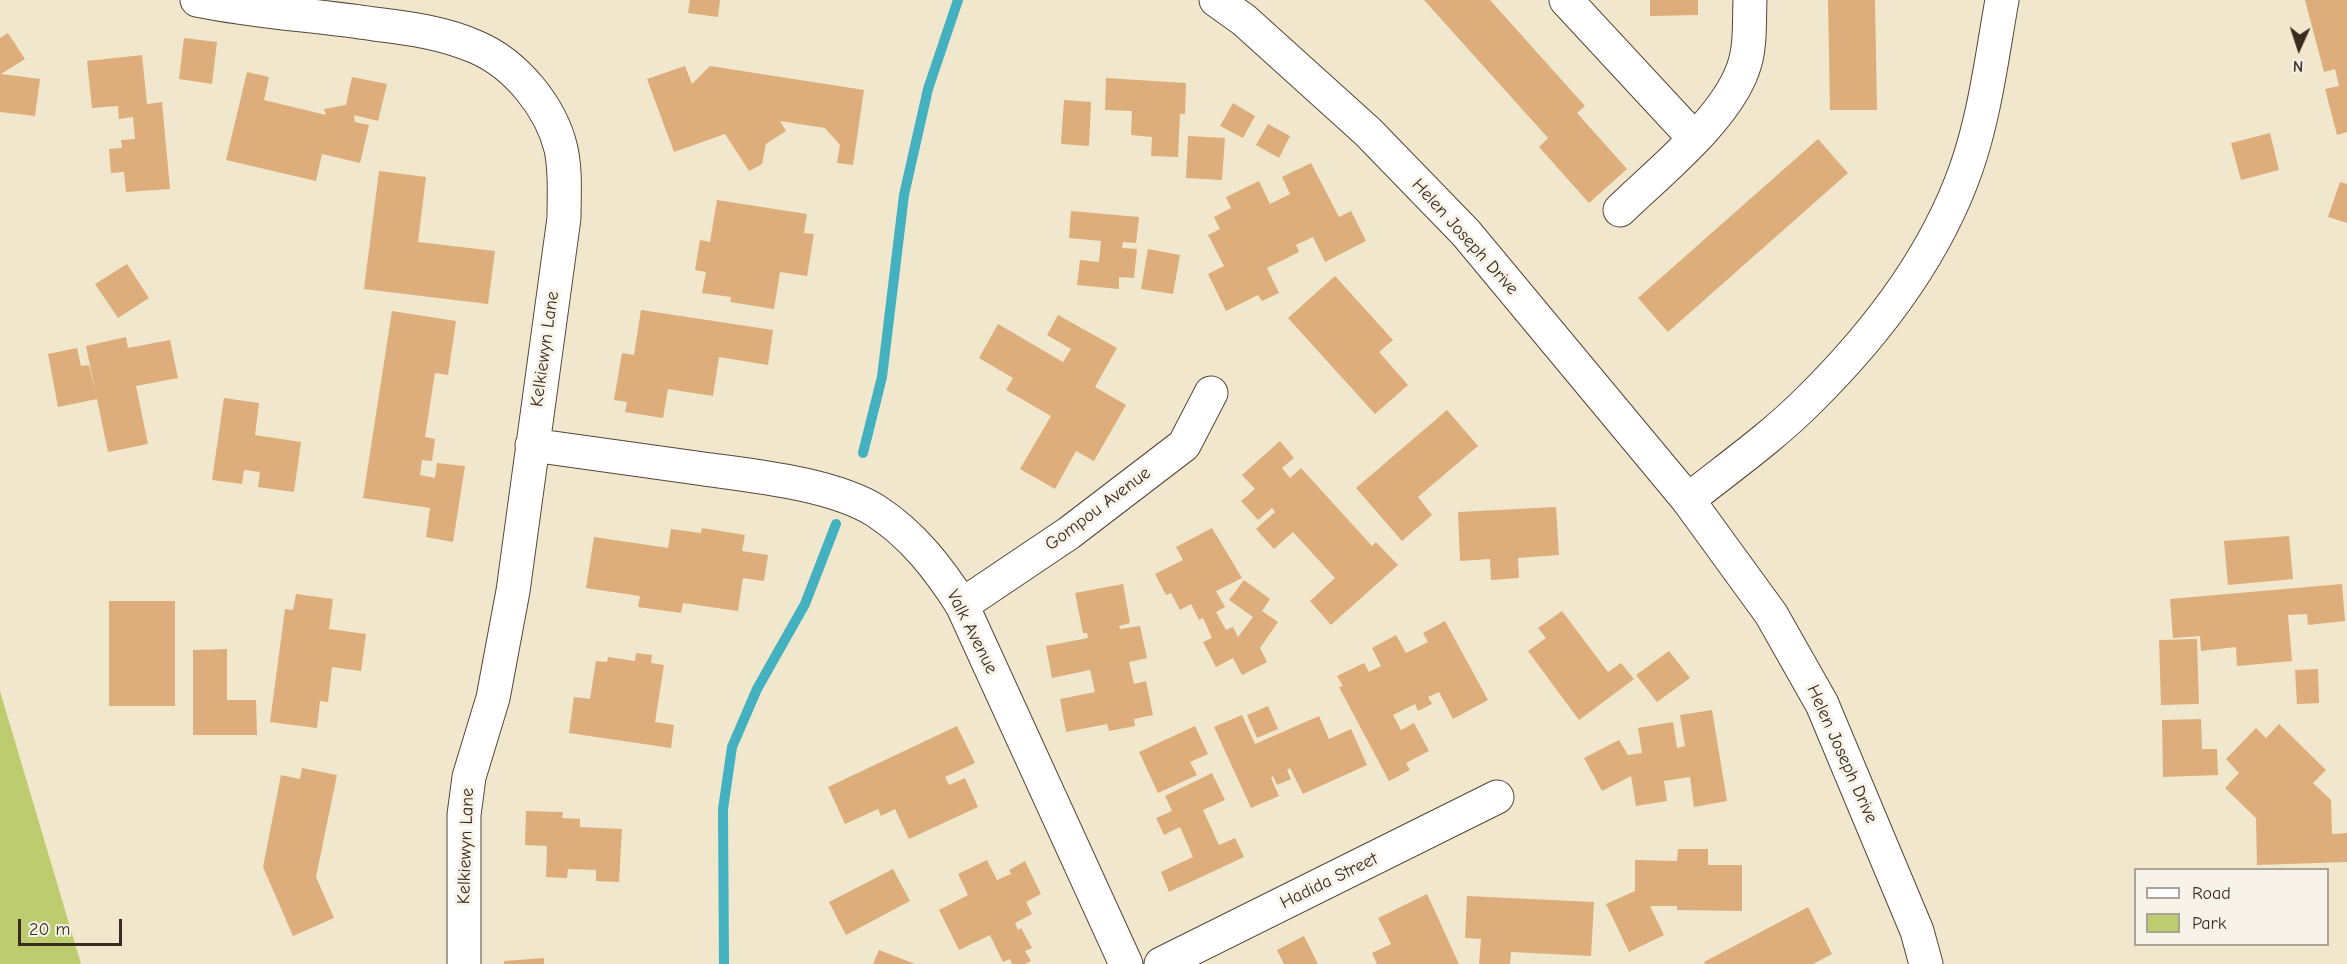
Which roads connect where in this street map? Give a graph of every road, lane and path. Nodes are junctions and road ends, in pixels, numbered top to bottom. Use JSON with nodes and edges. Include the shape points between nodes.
{"nodes":[{"id":1,"x":197,"y":0,"type":"edge"},
{"id":2,"x":1216,"y":0,"type":"edge"},
{"id":3,"x":1566,"y":0,"type":"edge"},
{"id":4,"x":1750,"y":0,"type":"edge"},
{"id":5,"x":2002,"y":0,"type":"edge"},
{"id":6,"x":1694,"y":138,"type":"junction"},
{"id":7,"x":1620,"y":210,"type":"dead end"},
{"id":8,"x":1211,"y":393,"type":"dead end"},
{"id":9,"x":532,"y":445,"type":"junction"},
{"id":10,"x":1688,"y":500,"type":"junction"},
{"id":11,"x":962,"y":605,"type":"junction"},
{"id":12,"x":1497,"y":797,"type":"dead end"},
{"id":13,"x":464,"y":964,"type":"edge"},
{"id":14,"x":1126,"y":964,"type":"edge"},
{"id":15,"x":1161,"y":964,"type":"edge"},
{"id":16,"x":1926,"y":964,"type":"edge"}],
"edges":[{"from":1,"to":9,"type":"street","name":"Kelkiewyn Lane","via":[[439,34],[477,47],[502,62],[527,85],[548,116],[561,148],[565,175],[564,218]]},
{"from":2,"to":10,"type":"street","name":"Helen Joseph Drive","via":[[1244,20],[1368,132],[1466,233]]},
{"from":3,"to":6,"type":"street"},
{"from":4,"to":6,"type":"street","via":[[1744,67],[1730,98]]},
{"from":5,"to":10,"type":"street","via":[[1982,113],[1966,170],[1937,233],[1908,281],[1865,338],[1807,402]]},
{"from":6,"to":7,"type":"street"},
{"from":8,"to":11,"type":"street","name":"Gompou Avenue","via":[[1184,445],[1069,533]]},
{"from":9,"to":11,"type":"street","name":"Valk Avenue","via":[[765,477],[840,495],[875,510],[903,531],[927,556]]},
{"from":9,"to":13,"type":"street","name":"Kelkiewyn Lane","via":[[511,602],[493,698],[469,777],[465,805]]},
{"from":10,"to":16,"type":"street","name":"Helen Joseph Drive","via":[[1770,614],[1822,704],[1909,911]]},
{"from":11,"to":14,"type":"street","name":"Valk Avenue"},
{"from":12,"to":15,"type":"street","name":"Hadida Street"}]}
